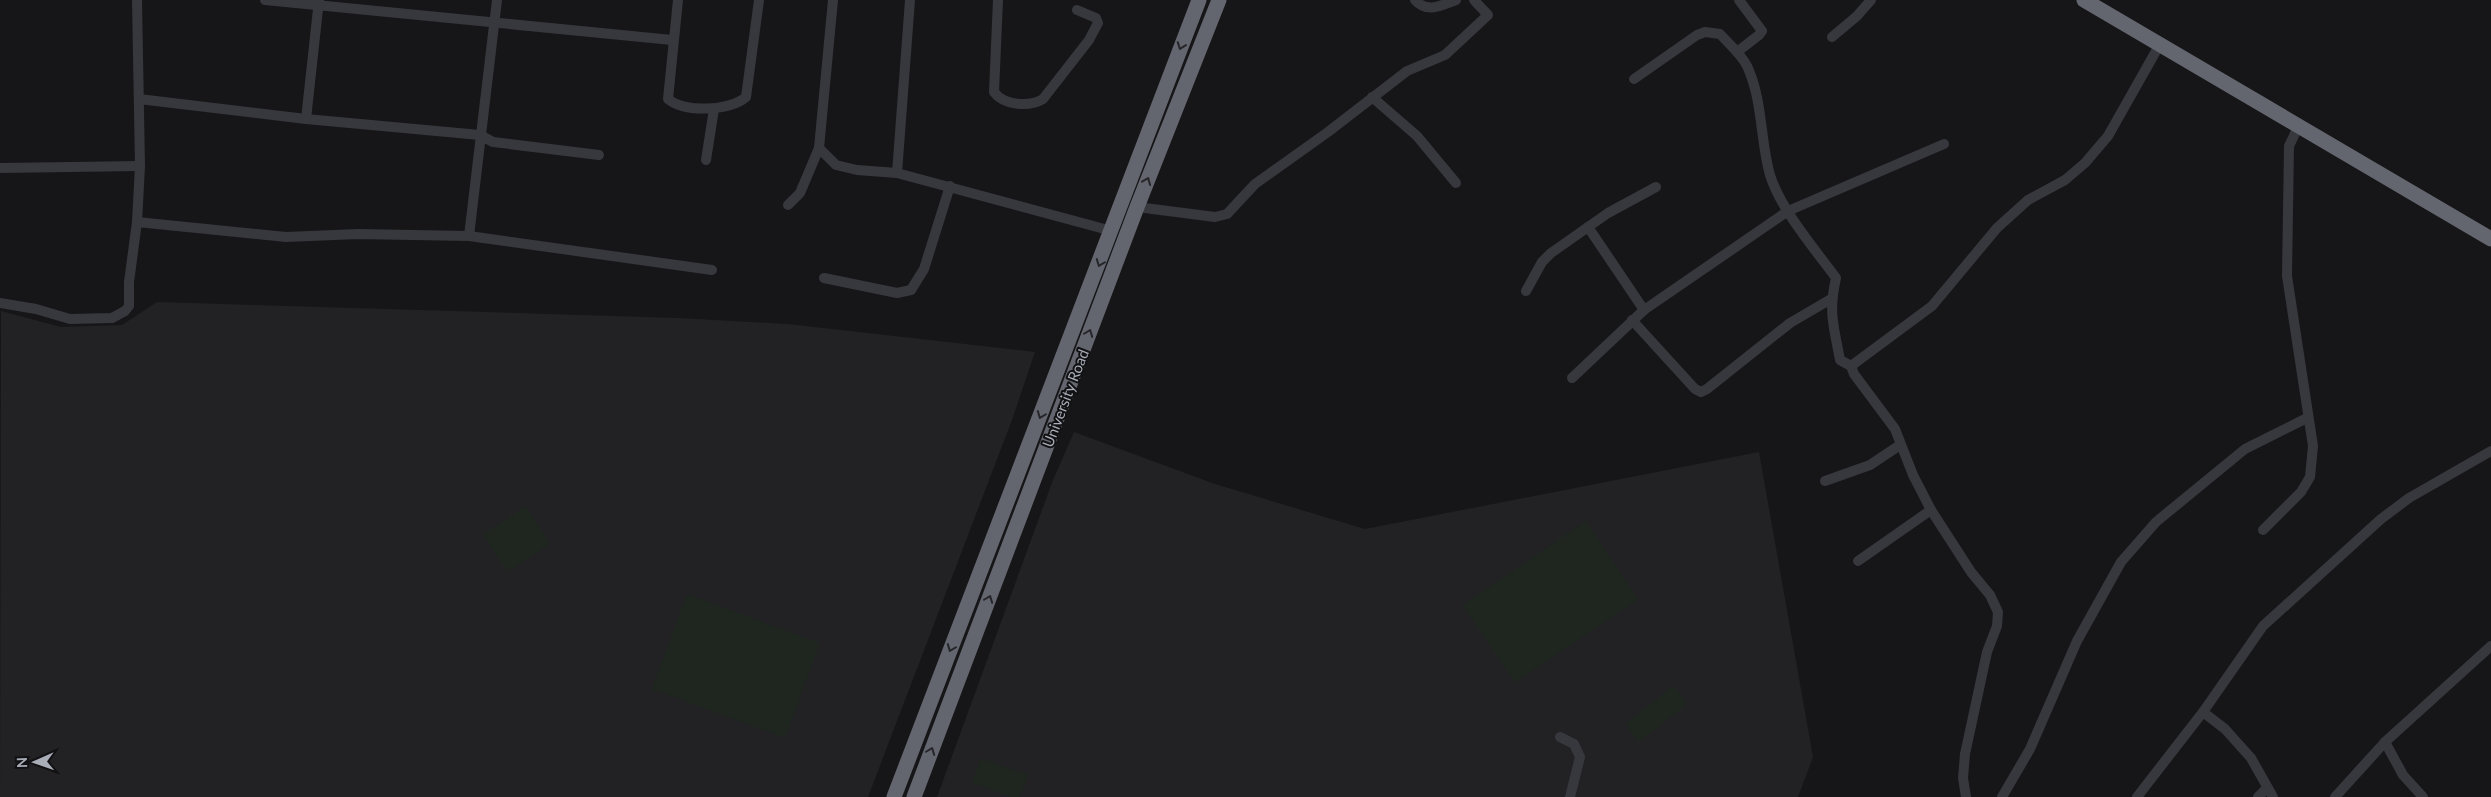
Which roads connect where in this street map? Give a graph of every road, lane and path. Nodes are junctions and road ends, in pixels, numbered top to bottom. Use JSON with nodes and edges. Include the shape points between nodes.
{"nodes":[{"id":1,"x":137,"y":0,"type":"edge"},
{"id":2,"x":265,"y":0,"type":"edge"},
{"id":3,"x":497,"y":0,"type":"edge"},
{"id":4,"x":678,"y":0,"type":"edge"},
{"id":5,"x":759,"y":0,"type":"edge"},
{"id":6,"x":833,"y":0,"type":"edge"},
{"id":7,"x":910,"y":0,"type":"edge"},
{"id":8,"x":998,"y":0,"type":"edge"},
{"id":9,"x":1198,"y":0,"type":"edge"},
{"id":10,"x":1218,"y":0,"type":"edge"},
{"id":11,"x":1415,"y":0,"type":"edge"},
{"id":12,"x":1456,"y":0,"type":"edge"},
{"id":13,"x":1474,"y":0,"type":"edge"},
{"id":14,"x":1871,"y":0,"type":"edge"},
{"id":15,"x":2084,"y":0,"type":"edge"},
{"id":16,"x":1740,"y":1,"type":"edge"},
{"id":17,"x":319,"y":3,"type":"edge"},
{"id":18,"x":1077,"y":10,"type":"dead end"},
{"id":19,"x":495,"y":24,"type":"junction"},
{"id":20,"x":1832,"y":37,"type":"dead end"},
{"id":21,"x":672,"y":40,"type":"junction"},
{"id":22,"x":2160,"y":44,"type":"junction"},
{"id":23,"x":1737,"y":52,"type":"junction"},
{"id":24,"x":1634,"y":79,"type":"dead end"},
{"id":25,"x":1372,"y":97,"type":"junction"},
{"id":26,"x":139,"y":99,"type":"junction"},
{"id":27,"x":714,"y":109,"type":"junction"},
{"id":28,"x":306,"y":119,"type":"junction"},
{"id":29,"x":2298,"y":127,"type":"junction"},
{"id":30,"x":480,"y":135,"type":"junction"},
{"id":31,"x":1944,"y":144,"type":"dead end"},
{"id":32,"x":819,"y":148,"type":"junction"},
{"id":33,"x":599,"y":155,"type":"dead end"},
{"id":34,"x":706,"y":160,"type":"dead end"},
{"id":35,"x":140,"y":166,"type":"junction"},
{"id":36,"x":0,"y":168,"type":"edge"},
{"id":37,"x":896,"y":173,"type":"junction"},
{"id":38,"x":1456,"y":183,"type":"dead end"},
{"id":39,"x":950,"y":186,"type":"junction"},
{"id":40,"x":1656,"y":187,"type":"dead end"},
{"id":41,"x":788,"y":205,"type":"dead end"},
{"id":42,"x":1137,"y":206,"type":"junction"},
{"id":43,"x":1788,"y":211,"type":"junction"},
{"id":44,"x":137,"y":222,"type":"junction"},
{"id":45,"x":1588,"y":227,"type":"junction"},
{"id":46,"x":1112,"y":231,"type":"junction"},
{"id":47,"x":469,"y":236,"type":"junction"},
{"id":48,"x":2491,"y":239,"type":"edge"},
{"id":49,"x":712,"y":270,"type":"dead end"},
{"id":50,"x":824,"y":278,"type":"dead end"},
{"id":51,"x":1526,"y":290,"type":"dead end"},
{"id":52,"x":1831,"y":299,"type":"junction"},
{"id":53,"x":0,"y":303,"type":"edge"},
{"id":54,"x":1644,"y":310,"type":"junction"},
{"id":55,"x":1632,"y":320,"type":"junction"},
{"id":56,"x":1851,"y":366,"type":"junction"},
{"id":57,"x":1572,"y":378,"type":"dead end"},
{"id":58,"x":2307,"y":418,"type":"junction"},
{"id":59,"x":1900,"y":445,"type":"junction"},
{"id":60,"x":2491,"y":450,"type":"edge"},
{"id":61,"x":1825,"y":481,"type":"dead end"},
{"id":62,"x":1931,"y":510,"type":"junction"},
{"id":63,"x":2263,"y":530,"type":"dead end"},
{"id":64,"x":1858,"y":562,"type":"dead end"},
{"id":65,"x":2491,"y":646,"type":"edge"},
{"id":66,"x":2203,"y":712,"type":"junction"},
{"id":67,"x":1560,"y":738,"type":"dead end"},
{"id":68,"x":2385,"y":742,"type":"junction"},
{"id":69,"x":2270,"y":793,"type":"edge"},
{"id":70,"x":894,"y":797,"type":"edge"},
{"id":71,"x":914,"y":797,"type":"edge"},
{"id":72,"x":1570,"y":797,"type":"edge"},
{"id":73,"x":1966,"y":797,"type":"edge"},
{"id":74,"x":2002,"y":797,"type":"edge"},
{"id":75,"x":2137,"y":797,"type":"edge"},
{"id":76,"x":2258,"y":797,"type":"edge"},
{"id":77,"x":2335,"y":797,"type":"edge"},
{"id":78,"x":2423,"y":797,"type":"edge"}],
"edges":[{"from":1,"to":26,"type":"street"},
{"from":2,"to":17,"type":"street"},
{"from":3,"to":19,"type":"street"},
{"from":4,"to":21,"type":"street"},
{"from":5,"to":27,"type":"street","via":[[746,97]]},
{"from":6,"to":32,"type":"street"},
{"from":7,"to":37,"type":"street"},
{"from":8,"to":18,"type":"street","via":[[994,92],[1012,104],[1037,103],[1043,99],[1089,40],[1098,23],[1096,18]]},
{"from":9,"to":46,"type":"highway","name":"University Road","one_way":true},
{"from":42,"to":10,"type":"highway","name":"University Road","one_way":true},
{"from":11,"to":12,"type":"street","via":[[1428,8]]},
{"from":13,"to":25,"type":"street","via":[[1488,12],[1487,18],[1445,54],[1407,71]]},
{"from":14,"to":20,"type":"street"},
{"from":15,"to":22,"type":"highway"},
{"from":16,"to":23,"type":"street","via":[[1762,30]]},
{"from":17,"to":19,"type":"street"},
{"from":17,"to":28,"type":"street"},
{"from":19,"to":21,"type":"street"},
{"from":19,"to":30,"type":"street"},
{"from":21,"to":27,"type":"street","via":[[668,99],[675,105]]},
{"from":22,"to":29,"type":"highway"},
{"from":22,"to":56,"type":"street","via":[[2108,136],[2085,163],[2065,180],[2022,206],[1997,228],[1932,306]]},
{"from":23,"to":24,"type":"street","via":[[1720,34],[1705,32]]},
{"from":23,"to":43,"type":"street","via":[[1747,66],[1753,85],[1770,176]]},
{"from":25,"to":38,"type":"street","via":[[1417,136]]},
{"from":25,"to":42,"type":"street","via":[[1255,184],[1221,217]]},
{"from":26,"to":28,"type":"street"},
{"from":26,"to":35,"type":"street"},
{"from":27,"to":34,"type":"street"},
{"from":28,"to":30,"type":"street"},
{"from":29,"to":48,"type":"highway"},
{"from":29,"to":58,"type":"street","via":[[2290,146],[2287,276]]},
{"from":30,"to":33,"type":"street","via":[[493,142]]},
{"from":30,"to":47,"type":"street"},
{"from":31,"to":43,"type":"street"},
{"from":32,"to":37,"type":"street","via":[[836,165]]},
{"from":32,"to":41,"type":"street","via":[[800,193]]},
{"from":35,"to":36,"type":"street"},
{"from":35,"to":44,"type":"street"},
{"from":37,"to":39,"type":"street"},
{"from":39,"to":46,"type":"street"},
{"from":39,"to":50,"type":"street","via":[[924,269],[911,290],[897,293]]},
{"from":40,"to":45,"type":"street"},
{"from":71,"to":42,"type":"highway","name":"University Road","one_way":true},
{"from":43,"to":52,"type":"street","via":[[1836,278]]},
{"from":43,"to":54,"type":"street"},
{"from":44,"to":47,"type":"street","via":[[286,237],[358,234]]},
{"from":44,"to":53,"type":"street","via":[[129,306],[119,316],[70,319]]},
{"from":45,"to":51,"type":"street","via":[[1542,262]]},
{"from":45,"to":54,"type":"street"},
{"from":46,"to":70,"type":"highway","name":"University Road","one_way":true},
{"from":47,"to":49,"type":"street"},
{"from":52,"to":55,"type":"street","via":[[1790,323],[1701,392],[1694,389]]},
{"from":52,"to":56,"type":"street","via":[[1832,325],[1840,360]]},
{"from":54,"to":55,"type":"street"},
{"from":55,"to":57,"type":"street"},
{"from":56,"to":59,"type":"street","via":[[1895,429]]},
{"from":58,"to":63,"type":"street","via":[[2312,446],[2310,477],[2301,492]]},
{"from":58,"to":74,"type":"street","via":[[2245,449],[2156,522],[2121,562],[2077,641],[2030,749]]},
{"from":59,"to":61,"type":"street","via":[[1870,465]]},
{"from":59,"to":62,"type":"street"},
{"from":60,"to":66,"type":"street","via":[[2409,498],[2381,519],[2277,613],[2263,626]]},
{"from":62,"to":64,"type":"street"},
{"from":62,"to":73,"type":"street","via":[[1990,595],[1998,612],[1965,754]]},
{"from":65,"to":68,"type":"street"},
{"from":66,"to":69,"type":"street","via":[[2225,729],[2252,758]]},
{"from":66,"to":75,"type":"street"},
{"from":67,"to":72,"type":"street","via":[[1574,744],[1580,758]]},
{"from":68,"to":77,"type":"street"},
{"from":68,"to":78,"type":"street","via":[[2403,775]]},
{"from":69,"to":76,"type":"street"}]}
